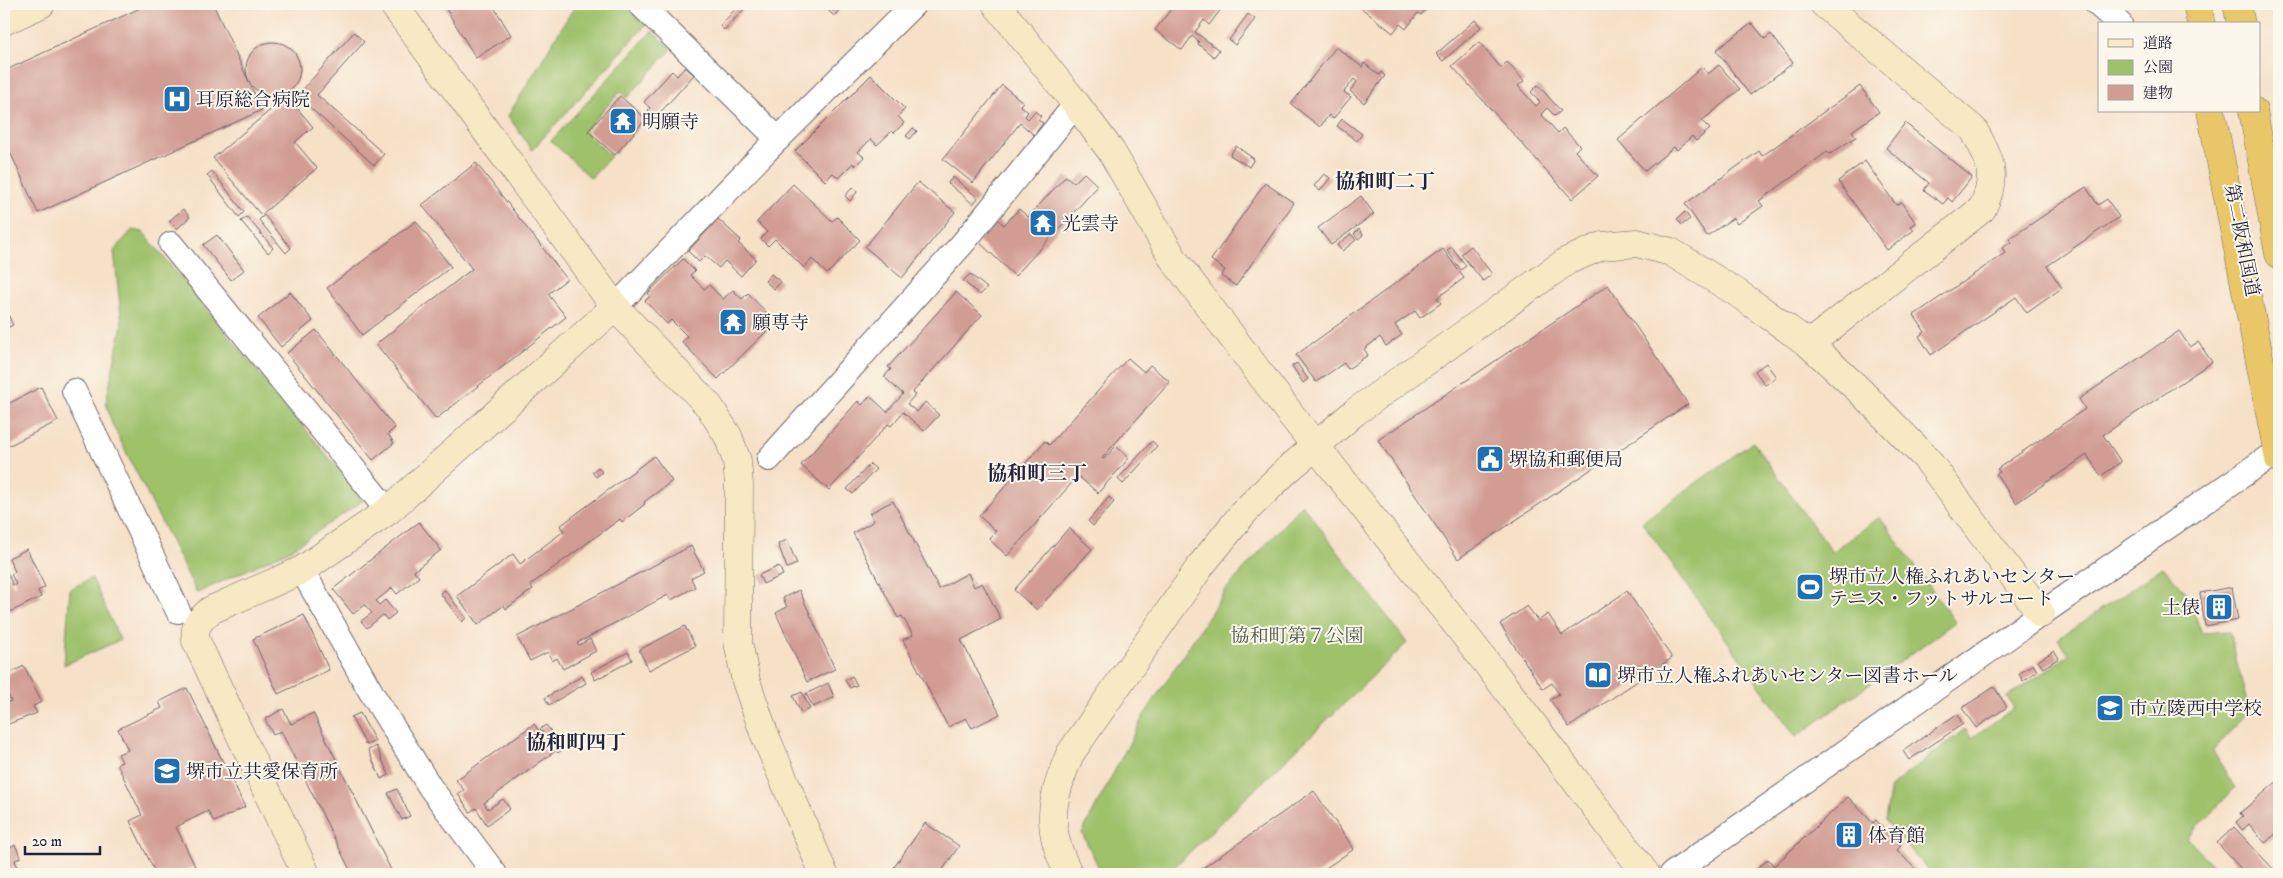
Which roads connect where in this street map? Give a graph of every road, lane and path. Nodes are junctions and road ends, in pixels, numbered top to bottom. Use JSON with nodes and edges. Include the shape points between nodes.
{"nodes":[{"id":1,"x":41,"y":4,"type":"edge"},
{"id":2,"x":393,"y":4,"type":"edge"},
{"id":3,"x":640,"y":4,"type":"edge"},
{"id":4,"x":914,"y":4,"type":"edge"},
{"id":5,"x":996,"y":4,"type":"edge"},
{"id":6,"x":2097,"y":4,"type":"edge"},
{"id":7,"x":2191,"y":4,"type":"edge"},
{"id":8,"x":2197,"y":4,"type":"edge"},
{"id":9,"x":2232,"y":4,"type":"edge"},
{"id":10,"x":2237,"y":4,"type":"edge"},
{"id":11,"x":1835,"y":7,"type":"edge"},
{"id":12,"x":4,"y":21,"type":"edge"},
{"id":13,"x":2118,"y":22,"type":"edge"},
{"id":14,"x":2195,"y":22,"type":"edge"},
{"id":15,"x":2201,"y":22,"type":"edge"},
{"id":16,"x":2236,"y":22,"type":"edge"},
{"id":17,"x":2240,"y":22,"type":"edge"},
{"id":18,"x":1076,"y":104,"type":"junction"},
{"id":19,"x":2211,"y":112,"type":"edge"},
{"id":20,"x":2218,"y":112,"type":"edge"},
{"id":21,"x":2253,"y":112,"type":"edge"},
{"id":22,"x":2258,"y":112,"type":"edge"},
{"id":23,"x":778,"y":139,"type":"junction"},
{"id":24,"x":2279,"y":218,"type":"edge"},
{"id":25,"x":171,"y":244,"type":"dead end"},
{"id":26,"x":2279,"y":254,"type":"edge"},
{"id":27,"x":616,"y":306,"type":"junction"},
{"id":28,"x":1809,"y":344,"type":"junction"},
{"id":29,"x":74,"y":391,"type":"dead end"},
{"id":30,"x":1315,"y":445,"type":"junction"},
{"id":31,"x":2279,"y":447,"type":"edge"},
{"id":32,"x":769,"y":459,"type":"dead end"},
{"id":33,"x":388,"y":511,"type":"junction"},
{"id":34,"x":302,"y":570,"type":"junction"},
{"id":35,"x":178,"y":611,"type":"dead end"},
{"id":36,"x":2041,"y":614,"type":"junction"},
{"id":37,"x":306,"y":874,"type":"edge"},
{"id":38,"x":495,"y":874,"type":"edge"},
{"id":39,"x":824,"y":874,"type":"edge"},
{"id":40,"x":1069,"y":874,"type":"edge"},
{"id":41,"x":1646,"y":874,"type":"edge"},
{"id":42,"x":1672,"y":874,"type":"edge"}],
"edges":[{"from":1,"to":12,"type":"street"},
{"from":2,"to":27,"type":"street"},
{"from":3,"to":23,"type":"street"},
{"from":4,"to":23,"type":"street"},
{"from":5,"to":18,"type":"street"},
{"from":6,"to":13,"type":"street"},
{"from":7,"to":14,"type":"highway"},
{"from":8,"to":15,"type":"highway"},
{"from":9,"to":16,"type":"highway"},
{"from":10,"to":17,"type":"highway"},
{"from":11,"to":28,"type":"street","via":[[1973,129],[1987,154],[1992,176],[1990,193],[1982,210]]},
{"from":18,"to":30,"type":"street","via":[[1111,151],[1174,260]]},
{"from":18,"to":32,"type":"street","via":[[963,243]]},
{"from":19,"to":31,"type":"highway"},
{"from":20,"to":31,"type":"highway","name":"第二阪和国道"},
{"from":21,"to":26,"type":"highway","name":"第二阪和国道"},
{"from":22,"to":24,"type":"highway"},
{"from":23,"to":27,"type":"street"},
{"from":25,"to":33,"type":"street"},
{"from":27,"to":33,"type":"street"},
{"from":27,"to":39,"type":"street","via":[[709,406],[731,444],[737,461],[739,485],[738,642],[746,681],[764,733]]},
{"from":28,"to":30,"type":"street","via":[[1736,292],[1671,252],[1637,243],[1602,246],[1567,261],[1354,412]]},
{"from":28,"to":36,"type":"street","via":[[1860,390],[1926,458]]},
{"from":29,"to":35,"type":"street"},
{"from":30,"to":40,"type":"street","via":[[1244,511],[1208,556],[1070,754],[1057,785],[1052,819],[1055,842]]},
{"from":30,"to":41,"type":"street","via":[[1482,657]]},
{"from":31,"to":36,"type":"street"},
{"from":33,"to":34,"type":"street"},
{"from":34,"to":37,"type":"street","via":[[211,610],[199,620],[194,632],[247,753]]},
{"from":34,"to":38,"type":"street","via":[[371,692],[430,787]]},
{"from":36,"to":42,"type":"street"}]}
